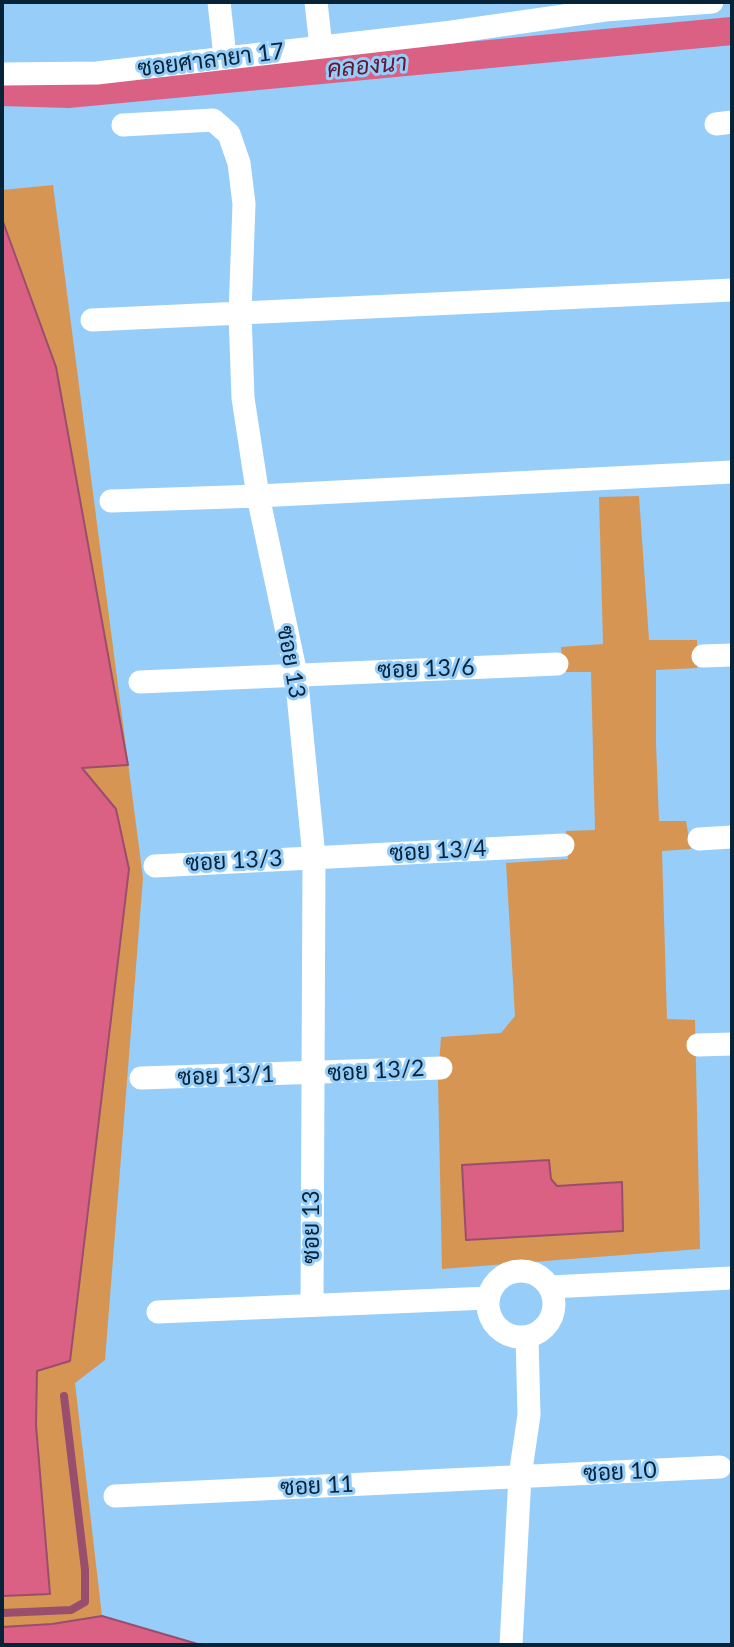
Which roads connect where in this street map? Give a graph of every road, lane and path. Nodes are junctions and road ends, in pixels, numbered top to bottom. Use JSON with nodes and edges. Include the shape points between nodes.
{"nodes":[{"id":1,"x":219,"y":2,"type":"edge"},
{"id":2,"x":316,"y":2,"type":"edge"},
{"id":3,"x":712,"y":2,"type":"edge"},
{"id":4,"x":321,"y":47,"type":"junction"},
{"id":5,"x":225,"y":57,"type":"junction"},
{"id":6,"x":2,"y":74,"type":"edge"},
{"id":7,"x":123,"y":125,"type":"dead end"},
{"id":8,"x":732,"y":290,"type":"edge"},
{"id":9,"x":240,"y":314,"type":"junction"},
{"id":10,"x":92,"y":320,"type":"dead end"},
{"id":11,"x":732,"y":472,"type":"edge"},
{"id":12,"x":258,"y":496,"type":"junction"},
{"id":13,"x":111,"y":501,"type":"dead end"},
{"id":14,"x":732,"y":655,"type":"edge"},
{"id":15,"x":703,"y":656,"type":"dead end"},
{"id":16,"x":557,"y":664,"type":"dead end"},
{"id":17,"x":296,"y":674,"type":"junction"},
{"id":18,"x":140,"y":682,"type":"dead end"},
{"id":19,"x":732,"y":837,"type":"edge"},
{"id":20,"x":699,"y":839,"type":"dead end"},
{"id":21,"x":563,"y":845,"type":"dead end"},
{"id":22,"x":314,"y":857,"type":"junction"},
{"id":23,"x":155,"y":866,"type":"dead end"},
{"id":24,"x":732,"y":1044,"type":"edge"},
{"id":25,"x":698,"y":1045,"type":"dead end"},
{"id":26,"x":441,"y":1068,"type":"dead end"},
{"id":27,"x":312,"y":1074,"type":"junction"},
{"id":28,"x":141,"y":1078,"type":"dead end"},
{"id":29,"x":732,"y":1278,"type":"edge"},
{"id":30,"x":550,"y":1287,"type":"junction"},
{"id":31,"x":488,"y":1298,"type":"junction"},
{"id":32,"x":312,"y":1306,"type":"junction"},
{"id":33,"x":158,"y":1312,"type":"dead end"},
{"id":34,"x":527,"y":1337,"type":"junction"},
{"id":35,"x":720,"y":1467,"type":"dead end"},
{"id":36,"x":520,"y":1476,"type":"junction"},
{"id":37,"x":115,"y":1496,"type":"dead end"},
{"id":38,"x":511,"y":1645,"type":"edge"}],
"edges":[{"from":1,"to":5,"type":"street"},
{"from":2,"to":4,"type":"street"},
{"from":3,"to":4,"type":"street","name":"ซอยศาลายา 17","via":[[605,10]]},
{"from":4,"to":5,"type":"street","name":"ซอยศาลายา 17"},
{"from":5,"to":6,"type":"street","name":"ซอยศาลายา 17","via":[[97,73]]},
{"from":7,"to":9,"type":"street","name":"ซอย 13","via":[[213,120],[229,134],[239,163],[244,204]]},
{"from":8,"to":9,"type":"street"},
{"from":9,"to":10,"type":"street"},
{"from":9,"to":12,"type":"street","name":"ซอย 13","via":[[243,398]]},
{"from":11,"to":12,"type":"street"},
{"from":12,"to":13,"type":"street"},
{"from":12,"to":17,"type":"street","name":"ซอย 13"},
{"from":14,"to":15,"type":"street"},
{"from":16,"to":17,"type":"street","name":"ซอย 13/6"},
{"from":17,"to":18,"type":"street","name":"ซอย 13/6"},
{"from":17,"to":22,"type":"street","name":"ซอย 13"},
{"from":19,"to":20,"type":"street"},
{"from":21,"to":22,"type":"street","name":"ซอย 13/4"},
{"from":22,"to":23,"type":"street","name":"ซอย 13/3"},
{"from":22,"to":27,"type":"street","name":"ซอย 13"},
{"from":24,"to":25,"type":"street"},
{"from":26,"to":27,"type":"street","name":"ซอย 13/2"},
{"from":27,"to":28,"type":"street","name":"ซอย 13/1"},
{"from":27,"to":32,"type":"street","name":"ซอย 13"},
{"from":29,"to":30,"type":"street"},
{"from":30,"to":31,"type":"street","via":[[535,1274],[515,1271],[498,1280]]},
{"from":30,"to":34,"type":"street","via":[[554,1296],[551,1318]]},
{"from":31,"to":32,"type":"street"},
{"from":31,"to":34,"type":"street","via":[[491,1319],[498,1327],[506,1334]]},
{"from":32,"to":33,"type":"street"},
{"from":34,"to":36,"type":"street","via":[[529,1415]]},
{"from":35,"to":36,"type":"street","name":"ซอย 10"},
{"from":36,"to":37,"type":"street","name":"ซอย 11"},
{"from":36,"to":38,"type":"street"}]}
